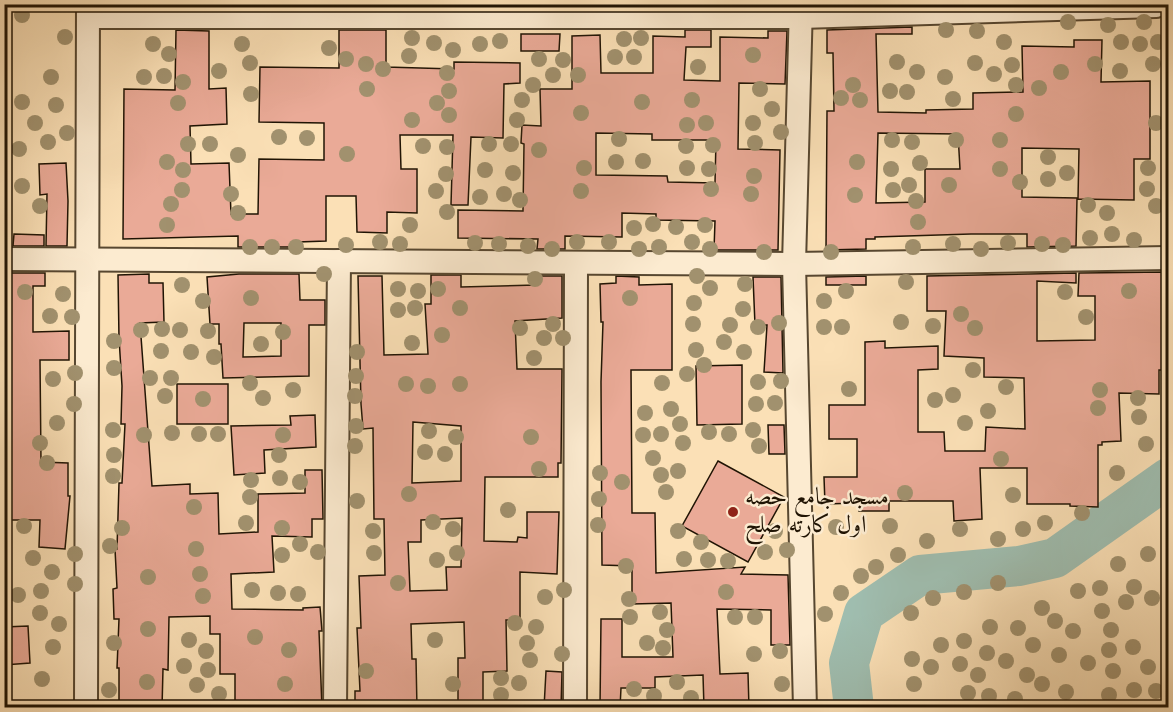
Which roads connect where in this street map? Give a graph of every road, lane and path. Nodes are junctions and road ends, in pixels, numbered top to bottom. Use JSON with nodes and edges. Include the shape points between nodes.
{"nodes":[{"id":1,"x":1156,"y":6,"type":"edge"},
{"id":2,"x":88,"y":11,"type":"edge"},
{"id":3,"x":801,"y":11,"type":"edge"},
{"id":4,"x":1168,"y":258,"type":"edge"},
{"id":5,"x":4,"y":259,"type":"edge"},
{"id":6,"x":88,"y":260,"type":"junction"},
{"id":7,"x":339,"y":261,"type":"junction"},
{"id":8,"x":576,"y":263,"type":"junction"},
{"id":9,"x":795,"y":264,"type":"junction"},
{"id":10,"x":86,"y":708,"type":"edge"},
{"id":11,"x":335,"y":708,"type":"edge"},
{"id":12,"x":575,"y":708,"type":"edge"},
{"id":13,"x":805,"y":708,"type":"edge"}],
"edges":[{"from":1,"to":3,"type":"street"},
{"from":2,"to":3,"type":"street"},
{"from":2,"to":6,"type":"street"},
{"from":3,"to":9,"type":"street"},
{"from":4,"to":9,"type":"street"},
{"from":5,"to":6,"type":"street"},
{"from":6,"to":7,"type":"street"},
{"from":6,"to":10,"type":"street"},
{"from":7,"to":8,"type":"street"},
{"from":7,"to":11,"type":"street"},
{"from":8,"to":9,"type":"street"},
{"from":8,"to":12,"type":"street"},
{"from":9,"to":13,"type":"street"}]}
